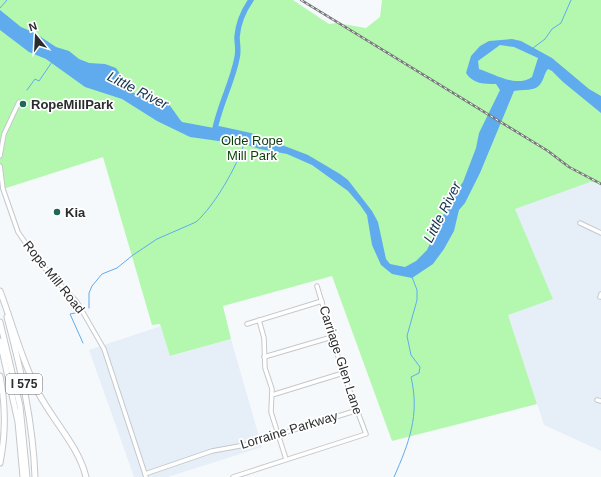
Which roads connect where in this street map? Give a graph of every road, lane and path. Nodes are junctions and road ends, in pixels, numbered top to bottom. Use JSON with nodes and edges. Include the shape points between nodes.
{"nodes":[{"id":1,"x":19,"y":102,"type":"dead end"},
{"id":2,"x":0,"y":156,"type":"edge"},
{"id":3,"x":0,"y":166,"type":"edge"},
{"id":4,"x":580,"y":223,"type":"dead end"},
{"id":5,"x":601,"y":233,"type":"edge"},
{"id":6,"x":317,"y":286,"type":"dead end"},
{"id":7,"x":0,"y":292,"type":"edge"},
{"id":8,"x":322,"y":301,"type":"junction"},
{"id":9,"x":259,"y":320,"type":"junction"},
{"id":10,"x":0,"y":322,"type":"edge"},
{"id":11,"x":246,"y":324,"type":"dead end"},
{"id":12,"x":332,"y":337,"type":"junction"},
{"id":13,"x":0,"y":341,"type":"edge"},
{"id":14,"x":264,"y":358,"type":"junction"},
{"id":15,"x":343,"y":373,"type":"junction"},
{"id":16,"x":0,"y":376,"type":"edge"},
{"id":17,"x":272,"y":395,"type":"junction"},
{"id":18,"x":358,"y":410,"type":"junction"},
{"id":19,"x":277,"y":434,"type":"junction"},
{"id":20,"x":286,"y":459,"type":"junction"},
{"id":21,"x":0,"y":462,"type":"edge"},
{"id":22,"x":146,"y":475,"type":"edge"},
{"id":23,"x":23,"y":477,"type":"edge"},
{"id":24,"x":27,"y":477,"type":"edge"},
{"id":25,"x":35,"y":477,"type":"edge"},
{"id":26,"x":86,"y":477,"type":"edge"},
{"id":27,"x":233,"y":477,"type":"edge"}],
"edges":[{"from":1,"to":2,"type":"street","via":[[4,134]]},
{"from":3,"to":22,"type":"street","name":"Rope Mill Road","via":[[3,189],[18,232],[38,261],[77,302],[104,349]]},
{"from":4,"to":5,"type":"street"},
{"from":6,"to":8,"type":"street","name":"Carriage Glen Lane"},
{"from":7,"to":25,"type":"highway","number":"I 575","via":[[30,416]]},
{"from":7,"to":26,"type":"highway","via":[[34,384],[78,456]]},
{"from":8,"to":9,"type":"street"},
{"from":8,"to":12,"type":"street","name":"Carriage Glen Lane"},
{"from":9,"to":11,"type":"street"},
{"from":9,"to":14,"type":"street","via":[[264,338]]},
{"from":10,"to":24,"type":"highway","via":[[20,406]]},
{"from":12,"to":14,"type":"street"},
{"from":12,"to":15,"type":"street","name":"Carriage Glen Lane"},
{"from":13,"to":23,"type":"highway","number":"I 575","via":[[17,416]]},
{"from":14,"to":17,"type":"street"},
{"from":15,"to":17,"type":"street"},
{"from":15,"to":18,"type":"street","name":"Carriage Glen Lane"},
{"from":16,"to":21,"type":"highway","via":[[5,418],[5,438]]},
{"from":17,"to":19,"type":"street","via":[[271,412]]},
{"from":18,"to":19,"type":"street","name":"Lorraine Parkway"},
{"from":18,"to":20,"type":"street","name":"Carriage Glen Lane","via":[[366,434]]},
{"from":19,"to":20,"type":"street"},
{"from":19,"to":22,"type":"street","name":"Lorraine Parkway"},
{"from":20,"to":27,"type":"street"}]}
